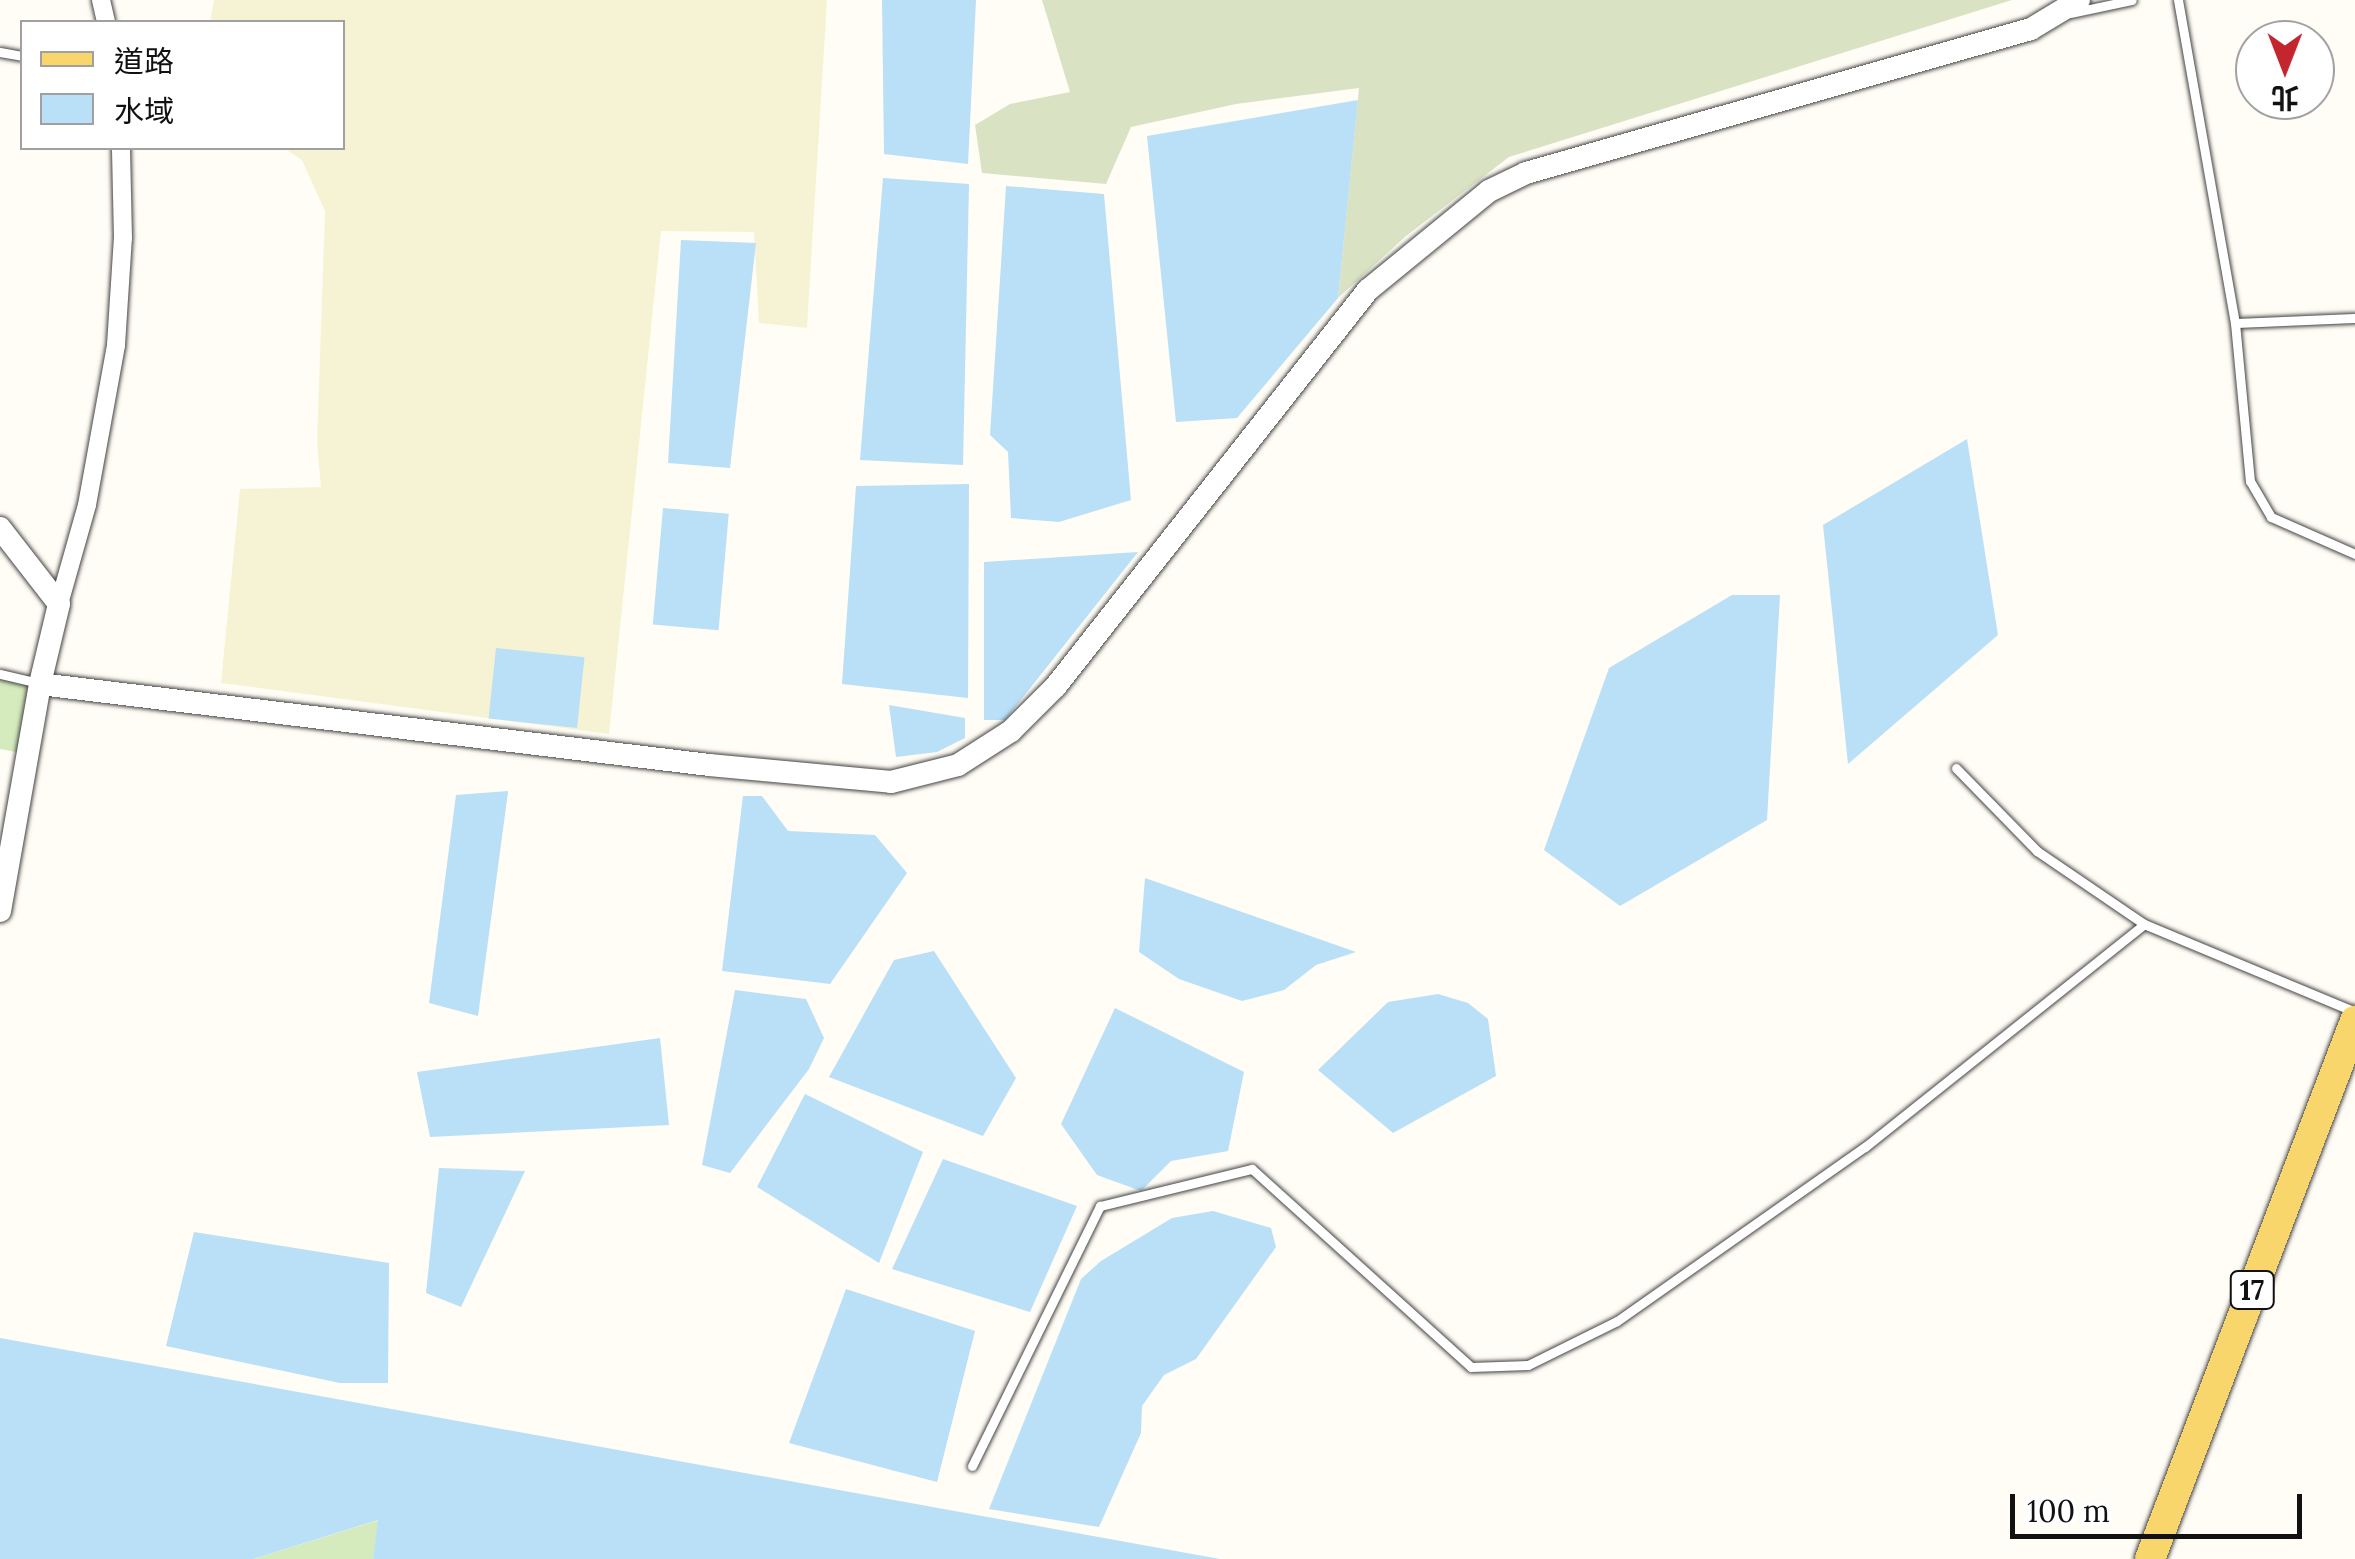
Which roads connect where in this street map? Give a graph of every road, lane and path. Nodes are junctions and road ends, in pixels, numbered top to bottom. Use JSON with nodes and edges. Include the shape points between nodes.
{"nodes":[{"id":1,"x":2079,"y":0,"type":"edge"},
{"id":2,"x":2132,"y":0,"type":"edge"},
{"id":3,"x":2178,"y":0,"type":"edge"},
{"id":4,"x":2059,"y":16,"type":"junction"},
{"id":5,"x":120,"y":150,"type":"edge"},
{"id":6,"x":2355,"y":318,"type":"edge"},
{"id":7,"x":2235,"y":323,"type":"junction"},
{"id":8,"x":0,"y":528,"type":"edge"},
{"id":9,"x":2355,"y":554,"type":"edge"},
{"id":10,"x":58,"y":604,"type":"junction"},
{"id":11,"x":0,"y":674,"type":"edge"},
{"id":12,"x":40,"y":684,"type":"junction"},
{"id":13,"x":1956,"y":768,"type":"dead end"},
{"id":14,"x":0,"y":911,"type":"edge"},
{"id":15,"x":2144,"y":924,"type":"junction"},
{"id":16,"x":2355,"y":1012,"type":"edge"},
{"id":17,"x":2355,"y":1022,"type":"edge"},
{"id":18,"x":972,"y":1466,"type":"dead end"},
{"id":19,"x":2150,"y":1559,"type":"edge"}],
"edges":[{"from":1,"to":4,"type":"street"},
{"from":2,"to":4,"type":"lane"},
{"from":3,"to":7,"type":"lane"},
{"from":4,"to":12,"type":"street","via":[[1889,72],[1526,173],[1489,191],[1368,290],[1056,686],[986,748],[922,777],[891,782],[709,765]]},
{"from":5,"to":10,"type":"street","via":[[124,238],[116,344],[87,505]]},
{"from":6,"to":7,"type":"lane"},
{"from":7,"to":9,"type":"lane","via":[[2250,481],[2271,517]]},
{"from":8,"to":10,"type":"street"},
{"from":10,"to":12,"type":"street"},
{"from":11,"to":12,"type":"lane"},
{"from":12,"to":14,"type":"street"},
{"from":13,"to":15,"type":"lane","via":[[2037,852]]},
{"from":15,"to":16,"type":"lane"},
{"from":15,"to":18,"type":"lane","via":[[1865,1147],[1618,1321],[1528,1365],[1471,1367],[1252,1169],[1100,1206]]},
{"from":17,"to":19,"type":"main road","number":"17"}]}
